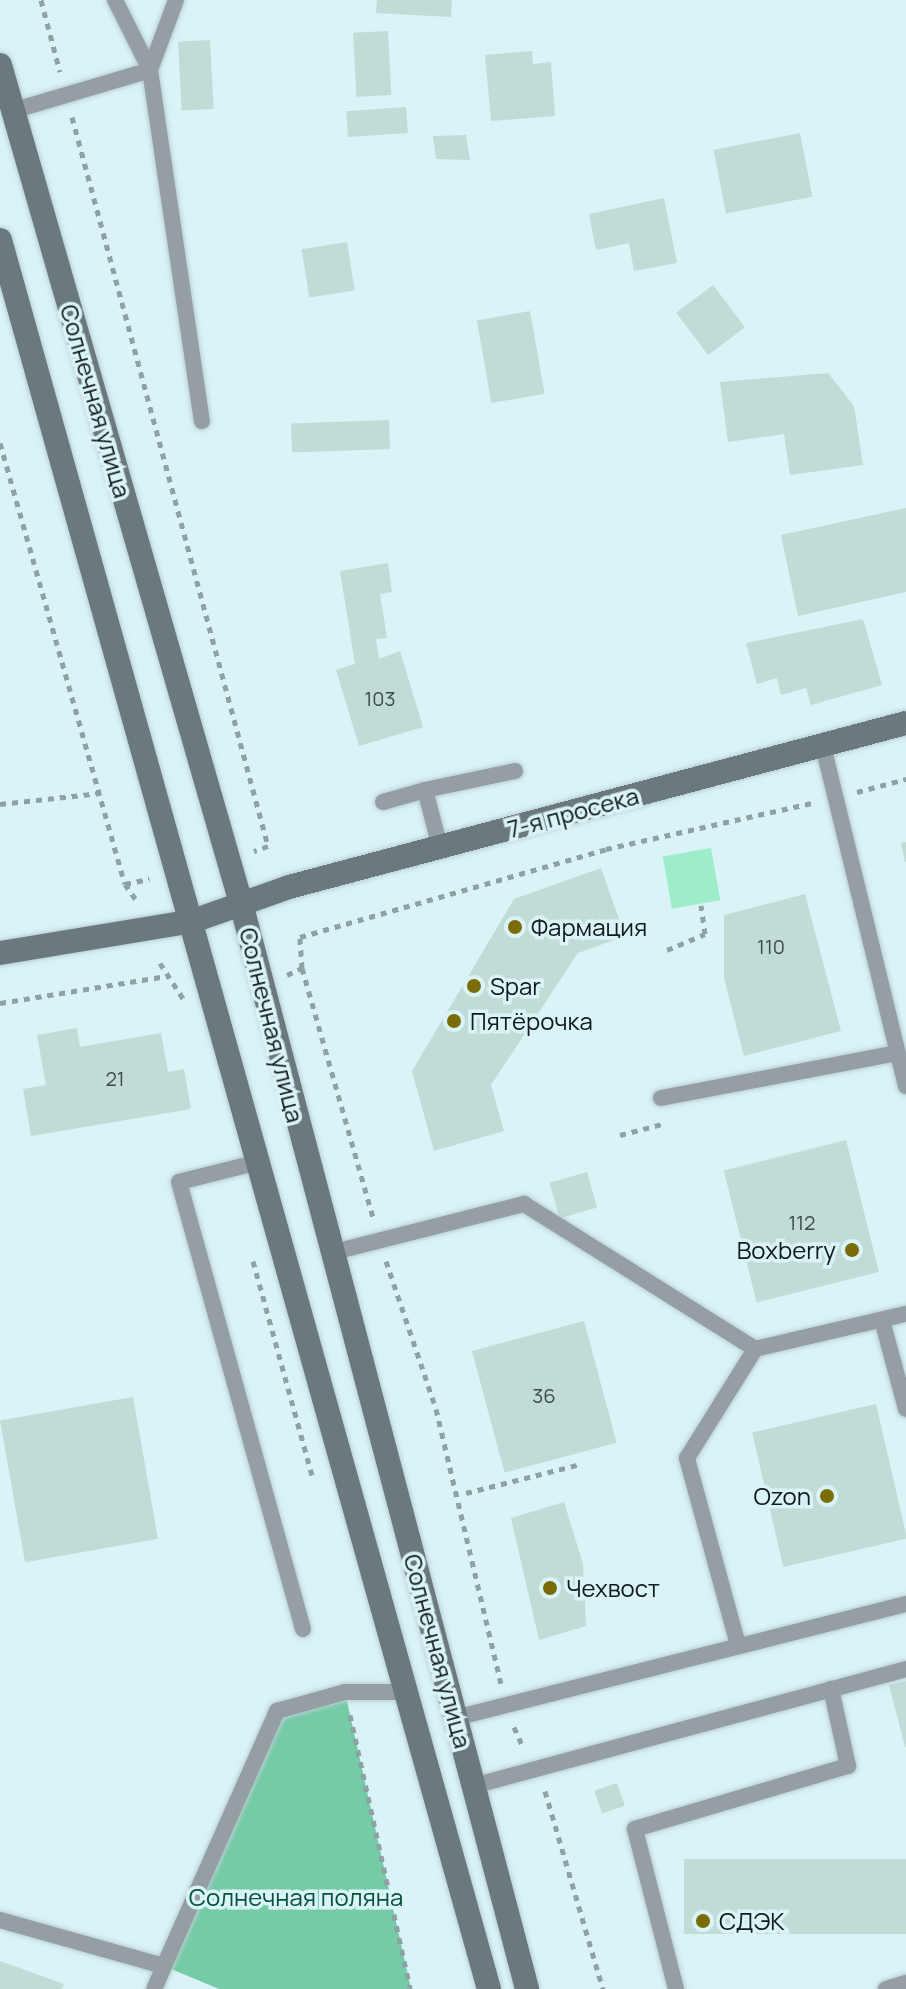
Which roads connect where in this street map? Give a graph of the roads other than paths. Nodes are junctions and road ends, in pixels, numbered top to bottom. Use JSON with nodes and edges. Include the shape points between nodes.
{"nodes":[{"id":1,"x":115,"y":0,"type":"edge"},
{"id":2,"x":176,"y":0,"type":"edge"},
{"id":3,"x":0,"y":65,"type":"edge"},
{"id":4,"x":150,"y":70,"type":"junction"},
{"id":5,"x":12,"y":111,"type":"junction"},
{"id":6,"x":0,"y":240,"type":"edge"},
{"id":7,"x":202,"y":421,"type":"dead end"},
{"id":8,"x":906,"y":723,"type":"edge"},
{"id":9,"x":823,"y":746,"type":"junction"},
{"id":10,"x":515,"y":771,"type":"dead end"},
{"id":11,"x":425,"y":790,"type":"junction"},
{"id":12,"x":383,"y":802,"type":"dead end"},
{"id":13,"x":440,"y":847,"type":"junction"},
{"id":14,"x":242,"y":907,"type":"junction"},
{"id":15,"x":193,"y":921,"type":"junction"},
{"id":16,"x":0,"y":953,"type":"edge"},
{"id":17,"x":897,"y":1053,"type":"junction"},
{"id":18,"x":906,"y":1086,"type":"edge"},
{"id":19,"x":661,"y":1098,"type":"dead end"},
{"id":20,"x":255,"y":1163,"type":"junction"},
{"id":21,"x":330,"y":1253,"type":"junction"},
{"id":22,"x":906,"y":1314,"type":"edge"},
{"id":23,"x":882,"y":1320,"type":"junction"},
{"id":24,"x":755,"y":1349,"type":"junction"},
{"id":25,"x":906,"y":1409,"type":"edge"},
{"id":26,"x":906,"y":1604,"type":"edge"},
{"id":27,"x":303,"y":1629,"type":"dead end"},
{"id":28,"x":738,"y":1645,"type":"junction"},
{"id":29,"x":906,"y":1669,"type":"edge"},
{"id":30,"x":831,"y":1689,"type":"junction"},
{"id":31,"x":405,"y":1692,"type":"junction"},
{"id":32,"x":459,"y":1717,"type":"junction"},
{"id":33,"x":473,"y":1786,"type":"junction"},
{"id":34,"x":0,"y":1920,"type":"edge"},
{"id":35,"x":164,"y":1966,"type":"junction"},
{"id":36,"x":906,"y":1983,"type":"edge"},
{"id":37,"x":154,"y":1989,"type":"edge"},
{"id":38,"x":489,"y":1989,"type":"edge"},
{"id":39,"x":527,"y":1989,"type":"edge"},
{"id":40,"x":676,"y":1989,"type":"edge"},
{"id":41,"x":886,"y":1989,"type":"edge"}],
"edges":[{"from":1,"to":4,"type":"lane"},
{"from":2,"to":4,"type":"lane"},
{"from":3,"to":5,"type":"main road","name":"Солнечная улица"},
{"from":4,"to":5,"type":"lane","via":[[68,99]]},
{"from":4,"to":7,"type":"lane"},
{"from":5,"to":14,"type":"main road","name":"Солнечная улица"},
{"from":6,"to":15,"type":"main road","name":"Солнечная улица"},
{"from":8,"to":9,"type":"main road","name":"7-я просека"},
{"from":9,"to":13,"type":"main road","name":"7-я просека"},
{"from":9,"to":17,"type":"lane"},
{"from":10,"to":11,"type":"lane"},
{"from":11,"to":12,"type":"lane"},
{"from":11,"to":13,"type":"lane"},
{"from":13,"to":14,"type":"main road","name":"7-я просека","via":[[289,887]]},
{"from":14,"to":15,"type":"main road","name":"7-я просека"},
{"from":14,"to":21,"type":"main road","name":"Солнечная улица"},
{"from":15,"to":16,"type":"main road","name":"7-я просека"},
{"from":15,"to":20,"type":"main road","name":"Солнечная улица"},
{"from":17,"to":18,"type":"lane"},
{"from":17,"to":19,"type":"lane"},
{"from":20,"to":27,"type":"lane","via":[[179,1182]]},
{"from":20,"to":31,"type":"main road","name":"Солнечная улица"},
{"from":21,"to":24,"type":"lane","via":[[378,1236],[524,1204]]},
{"from":21,"to":32,"type":"main road","name":"Солнечная улица"},
{"from":22,"to":23,"type":"lane"},
{"from":23,"to":24,"type":"lane"},
{"from":23,"to":25,"type":"lane"},
{"from":24,"to":28,"type":"lane","via":[[687,1458]]},
{"from":26,"to":28,"type":"lane"},
{"from":28,"to":32,"type":"lane","via":[[507,1710]]},
{"from":29,"to":30,"type":"lane"},
{"from":30,"to":33,"type":"lane","via":[[532,1775]]},
{"from":30,"to":40,"type":"lane","via":[[848,1766],[635,1829]]},
{"from":31,"to":35,"type":"lane","via":[[345,1692],[277,1711]]},
{"from":31,"to":38,"type":"main road","name":"Солнечная улица"},
{"from":32,"to":33,"type":"main road","name":"Солнечная улица"},
{"from":33,"to":39,"type":"main road","name":"Солнечная улица"},
{"from":34,"to":35,"type":"lane"},
{"from":35,"to":37,"type":"lane"},
{"from":36,"to":41,"type":"lane"}]}
